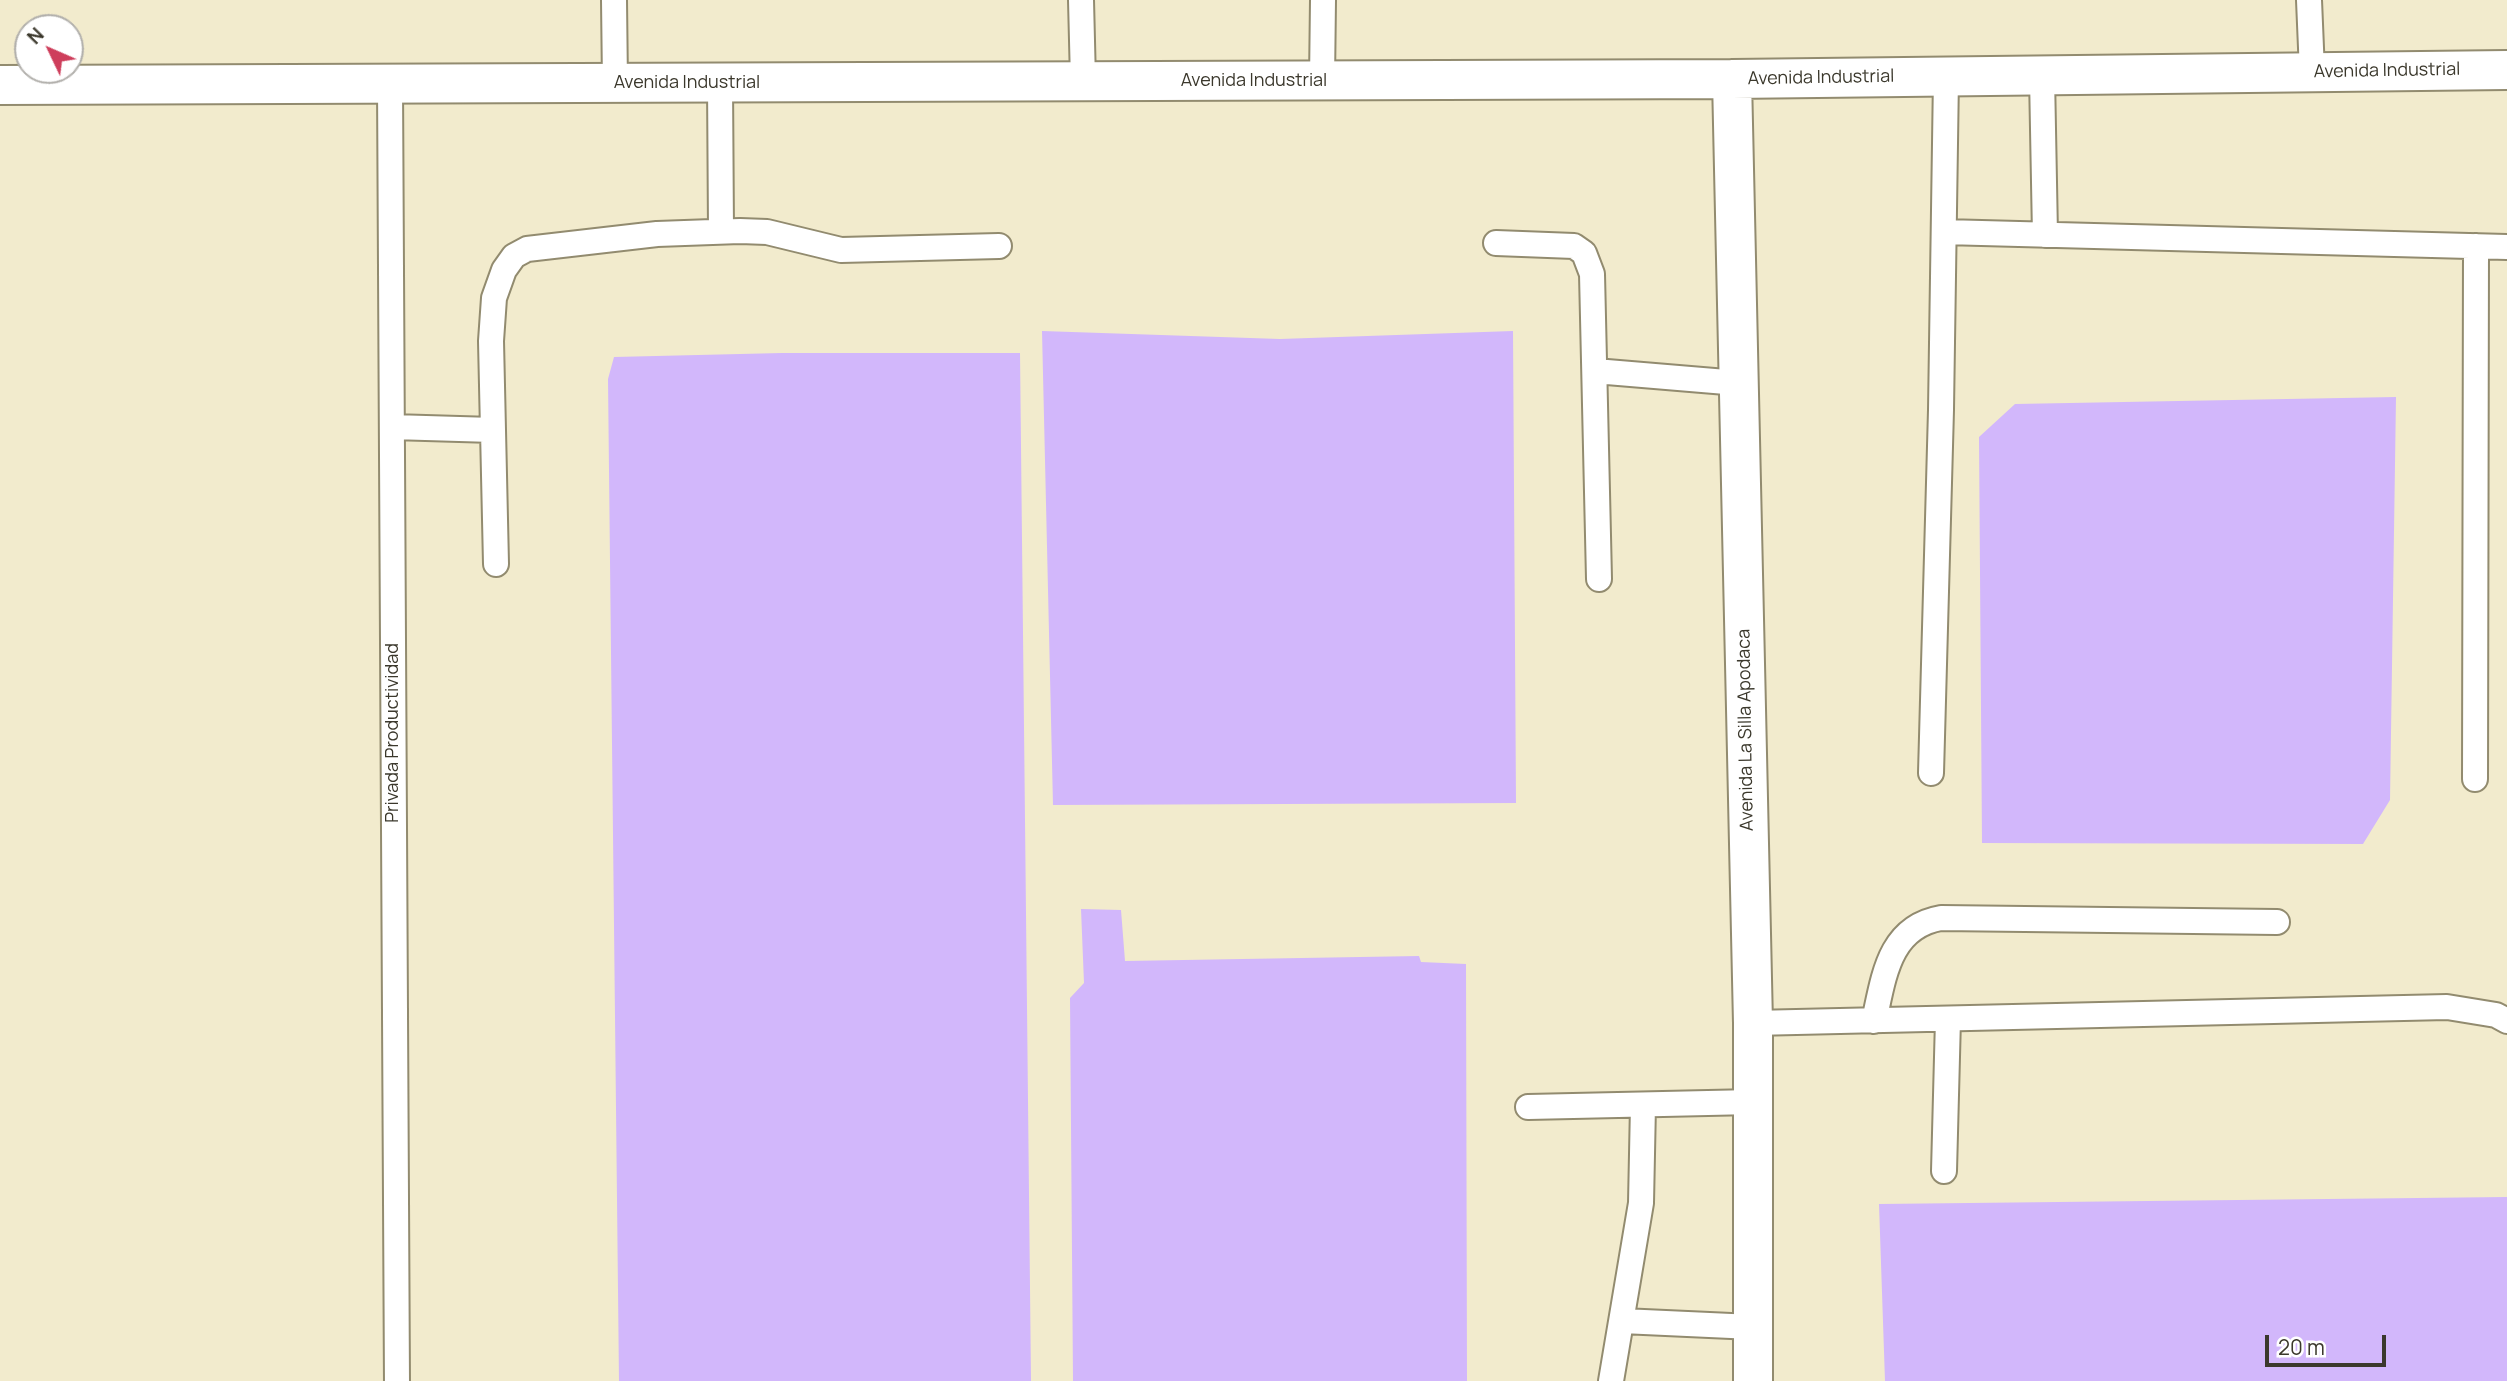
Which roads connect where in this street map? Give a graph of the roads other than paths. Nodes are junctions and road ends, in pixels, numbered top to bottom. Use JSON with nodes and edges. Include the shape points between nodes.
{"nodes":[{"id":1,"x":614,"y":0,"type":"edge"},
{"id":2,"x":1081,"y":0,"type":"edge"},
{"id":3,"x":1323,"y":0,"type":"edge"},
{"id":4,"x":2309,"y":0,"type":"edge"},
{"id":5,"x":2507,"y":70,"type":"edge"},
{"id":6,"x":2312,"y":72,"type":"junction"},
{"id":7,"x":2042,"y":76,"type":"junction"},
{"id":8,"x":1946,"y":77,"type":"junction"},
{"id":9,"x":1732,"y":79,"type":"junction"},
{"id":10,"x":1083,"y":81,"type":"junction"},
{"id":11,"x":1322,"y":81,"type":"junction"},
{"id":12,"x":615,"y":83,"type":"junction"},
{"id":13,"x":720,"y":83,"type":"junction"},
{"id":14,"x":390,"y":84,"type":"junction"},
{"id":15,"x":0,"y":85,"type":"edge"},
{"id":16,"x":721,"y":231,"type":"junction"},
{"id":17,"x":1944,"y":232,"type":"junction"},
{"id":18,"x":2045,"y":235,"type":"junction"},
{"id":19,"x":1496,"y":243,"type":"dead end"},
{"id":20,"x":999,"y":246,"type":"dead end"},
{"id":21,"x":2476,"y":246,"type":"junction"},
{"id":22,"x":2507,"y":247,"type":"edge"},
{"id":23,"x":1595,"y":371,"type":"junction"},
{"id":24,"x":1738,"y":383,"type":"junction"},
{"id":25,"x":391,"y":427,"type":"junction"},
{"id":26,"x":493,"y":430,"type":"junction"},
{"id":27,"x":496,"y":564,"type":"dead end"},
{"id":28,"x":1599,"y":579,"type":"dead end"},
{"id":29,"x":1931,"y":773,"type":"dead end"},
{"id":30,"x":2475,"y":779,"type":"dead end"},
{"id":31,"x":2277,"y":922,"type":"dead end"},
{"id":32,"x":1948,"y":1019,"type":"junction"},
{"id":33,"x":1874,"y":1021,"type":"junction"},
{"id":34,"x":2507,"y":1021,"type":"edge"},
{"id":35,"x":1753,"y":1023,"type":"junction"},
{"id":36,"x":1753,"y":1102,"type":"junction"},
{"id":37,"x":1643,"y":1105,"type":"junction"},
{"id":38,"x":1528,"y":1107,"type":"dead end"},
{"id":39,"x":1944,"y":1171,"type":"dead end"},
{"id":40,"x":1622,"y":1321,"type":"junction"},
{"id":41,"x":1753,"y":1327,"type":"junction"},
{"id":42,"x":397,"y":1381,"type":"edge"},
{"id":43,"x":1611,"y":1381,"type":"edge"},
{"id":44,"x":1754,"y":1381,"type":"edge"}],
"edges":[{"from":1,"to":12,"type":"lane"},
{"from":2,"to":10,"type":"lane"},
{"from":3,"to":11,"type":"lane"},
{"from":4,"to":6,"type":"lane"},
{"from":5,"to":6,"type":"street","name":"Avenida Industrial"},
{"from":6,"to":7,"type":"street","name":"Avenida Industrial"},
{"from":7,"to":8,"type":"street","name":"Avenida Industrial"},
{"from":7,"to":18,"type":"lane"},
{"from":8,"to":9,"type":"street","name":"Avenida Industrial"},
{"from":8,"to":17,"type":"lane"},
{"from":9,"to":11,"type":"street","name":"Avenida Industrial"},
{"from":9,"to":24,"type":"street","name":"Avenida La Silla Apodaca"},
{"from":10,"to":11,"type":"street","name":"Avenida Industrial"},
{"from":10,"to":13,"type":"street","name":"Avenida Industrial"},
{"from":12,"to":13,"type":"street","name":"Avenida Industrial"},
{"from":12,"to":14,"type":"street","name":"Avenida Industrial"},
{"from":13,"to":16,"type":"lane"},
{"from":14,"to":15,"type":"street","name":"Avenida Industrial"},
{"from":14,"to":25,"type":"lane","name":"Privada Productividad"},
{"from":16,"to":20,"type":"lane","via":[[767,232],[841,250]]},
{"from":16,"to":26,"type":"lane","via":[[527,249],[514,256],[494,298]]},
{"from":17,"to":18,"type":"lane"},
{"from":17,"to":29,"type":"lane"},
{"from":18,"to":21,"type":"lane"},
{"from":19,"to":23,"type":"lane","via":[[1574,246],[1584,253],[1591,274]]},
{"from":21,"to":22,"type":"lane"},
{"from":21,"to":30,"type":"lane"},
{"from":23,"to":24,"type":"lane"},
{"from":23,"to":28,"type":"lane"},
{"from":24,"to":35,"type":"street","name":"Avenida La Silla Apodaca"},
{"from":25,"to":26,"type":"lane"},
{"from":25,"to":42,"type":"lane","name":"Privada Productividad"},
{"from":26,"to":27,"type":"lane"},
{"from":31,"to":33,"type":"lane","via":[[1924,921],[1904,934],[1885,971]]},
{"from":32,"to":33,"type":"lane"},
{"from":32,"to":34,"type":"lane","via":[[2447,1007]]},
{"from":32,"to":39,"type":"lane"},
{"from":33,"to":35,"type":"lane"},
{"from":35,"to":36,"type":"street","name":"Avenida La Silla Apodaca"},
{"from":36,"to":37,"type":"lane"},
{"from":36,"to":41,"type":"street","name":"Avenida La Silla Apodaca"},
{"from":37,"to":38,"type":"lane"},
{"from":37,"to":40,"type":"lane","via":[[1641,1203]]},
{"from":40,"to":41,"type":"lane"},
{"from":40,"to":43,"type":"lane"},
{"from":41,"to":44,"type":"street","name":"Avenida La Silla Apodaca"}]}
